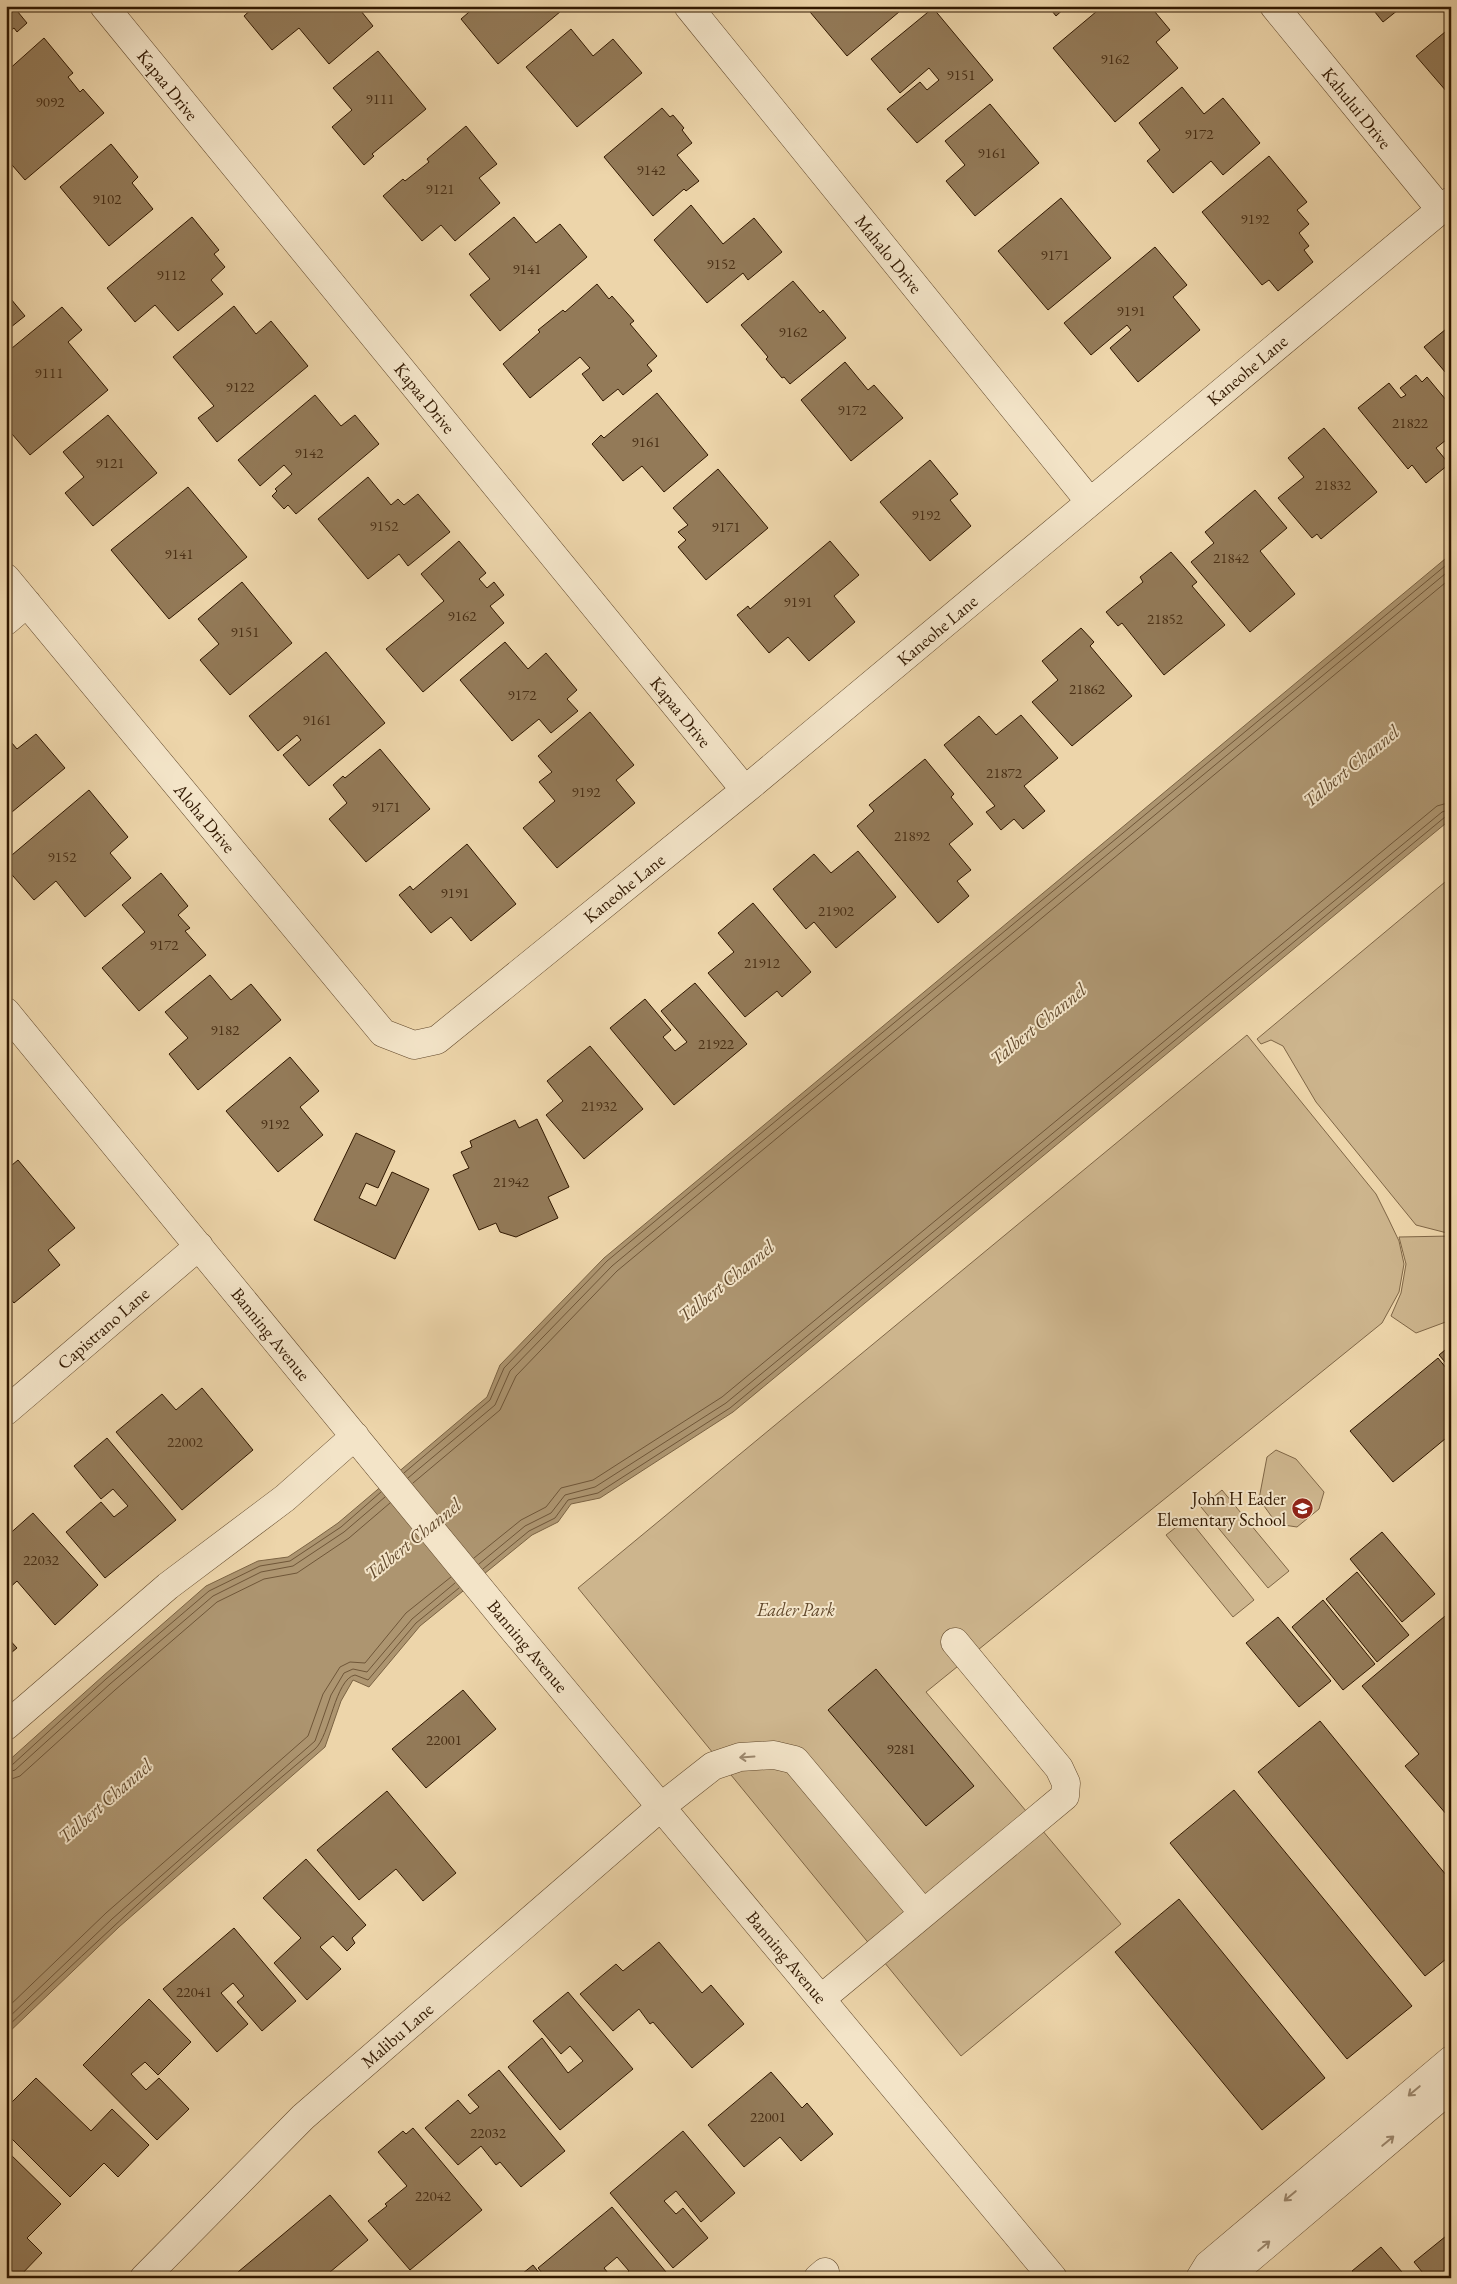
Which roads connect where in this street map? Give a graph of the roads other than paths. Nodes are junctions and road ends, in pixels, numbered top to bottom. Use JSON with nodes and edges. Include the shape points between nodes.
{"nodes":[{"id":1,"x":104,"y":6,"type":"edge"},
{"id":2,"x":688,"y":6,"type":"edge"},
{"id":3,"x":1274,"y":6,"type":"edge"},
{"id":4,"x":1446,"y":205,"type":"edge"},
{"id":5,"x":1090,"y":502,"type":"junction"},
{"id":6,"x":6,"y":578,"type":"edge"},
{"id":7,"x":27,"y":603,"type":"junction"},
{"id":8,"x":6,"y":621,"type":"edge"},
{"id":9,"x":745,"y":790,"type":"junction"},
{"id":10,"x":6,"y":1012,"type":"edge"},
{"id":11,"x":414,"y":1045,"type":"joint"},
{"id":12,"x":199,"y":1246,"type":"junction"},
{"id":13,"x":6,"y":1411,"type":"edge"},
{"id":14,"x":355,"y":1436,"type":"junction"},
{"id":15,"x":955,"y":1642,"type":"dead end"},
{"id":16,"x":6,"y":1726,"type":"edge"},
{"id":17,"x":662,"y":1806,"type":"junction"},
{"id":18,"x":923,"y":1913,"type":"junction"},
{"id":19,"x":822,"y":1998,"type":"junction"},
{"id":20,"x":1451,"y":2060,"type":"edge"},
{"id":21,"x":1451,"y":2088,"type":"edge"},
{"id":22,"x":144,"y":2278,"type":"edge"},
{"id":23,"x":1053,"y":2278,"type":"edge"},
{"id":24,"x":1200,"y":2278,"type":"edge"},
{"id":25,"x":1227,"y":2278,"type":"edge"}],
"edges":[{"from":1,"to":9,"type":"street","name":"Kapaa Drive"},
{"from":2,"to":5,"type":"street","name":"Mahalo Drive"},
{"from":3,"to":4,"type":"street","name":"Kahului Drive"},
{"from":4,"to":5,"type":"street","name":"Kaneohe Lane"},
{"from":5,"to":9,"type":"street","name":"Kaneohe Lane"},
{"from":6,"to":7,"type":"street","name":"Aloha Drive"},
{"from":7,"to":8,"type":"street"},
{"from":7,"to":11,"type":"street","name":"Aloha Drive","via":[[383,1033]]},
{"from":9,"to":11,"type":"street","name":"Kaneohe Lane","via":[[437,1040]]},
{"from":10,"to":12,"type":"street","name":"Banning Avenue"},
{"from":12,"to":13,"type":"street","name":"Capistrano Lane"},
{"from":12,"to":14,"type":"street","name":"Banning Avenue"},
{"from":14,"to":16,"type":"street","via":[[285,1498],[168,1586]]},
{"from":14,"to":17,"type":"street","name":"Banning Avenue"},
{"from":15,"to":18,"type":"street","via":[[1060,1768],[1066,1783],[1065,1796]]},
{"from":18,"to":17,"type":"street","name":"Malibu Lane","one_way":true,"via":[[795,1760],[774,1755],[740,1757],[713,1766]]},
{"from":17,"to":19,"type":"street","name":"Banning Avenue"},
{"from":17,"to":22,"type":"street","name":"Malibu Lane","via":[[303,2117]]},
{"from":18,"to":19,"type":"street"},
{"from":19,"to":23,"type":"street","name":"Banning Avenue"},
{"from":20,"to":24,"type":"street","one_way":true,"via":[[1208,2265]]},
{"from":25,"to":21,"type":"street","one_way":true}]}
